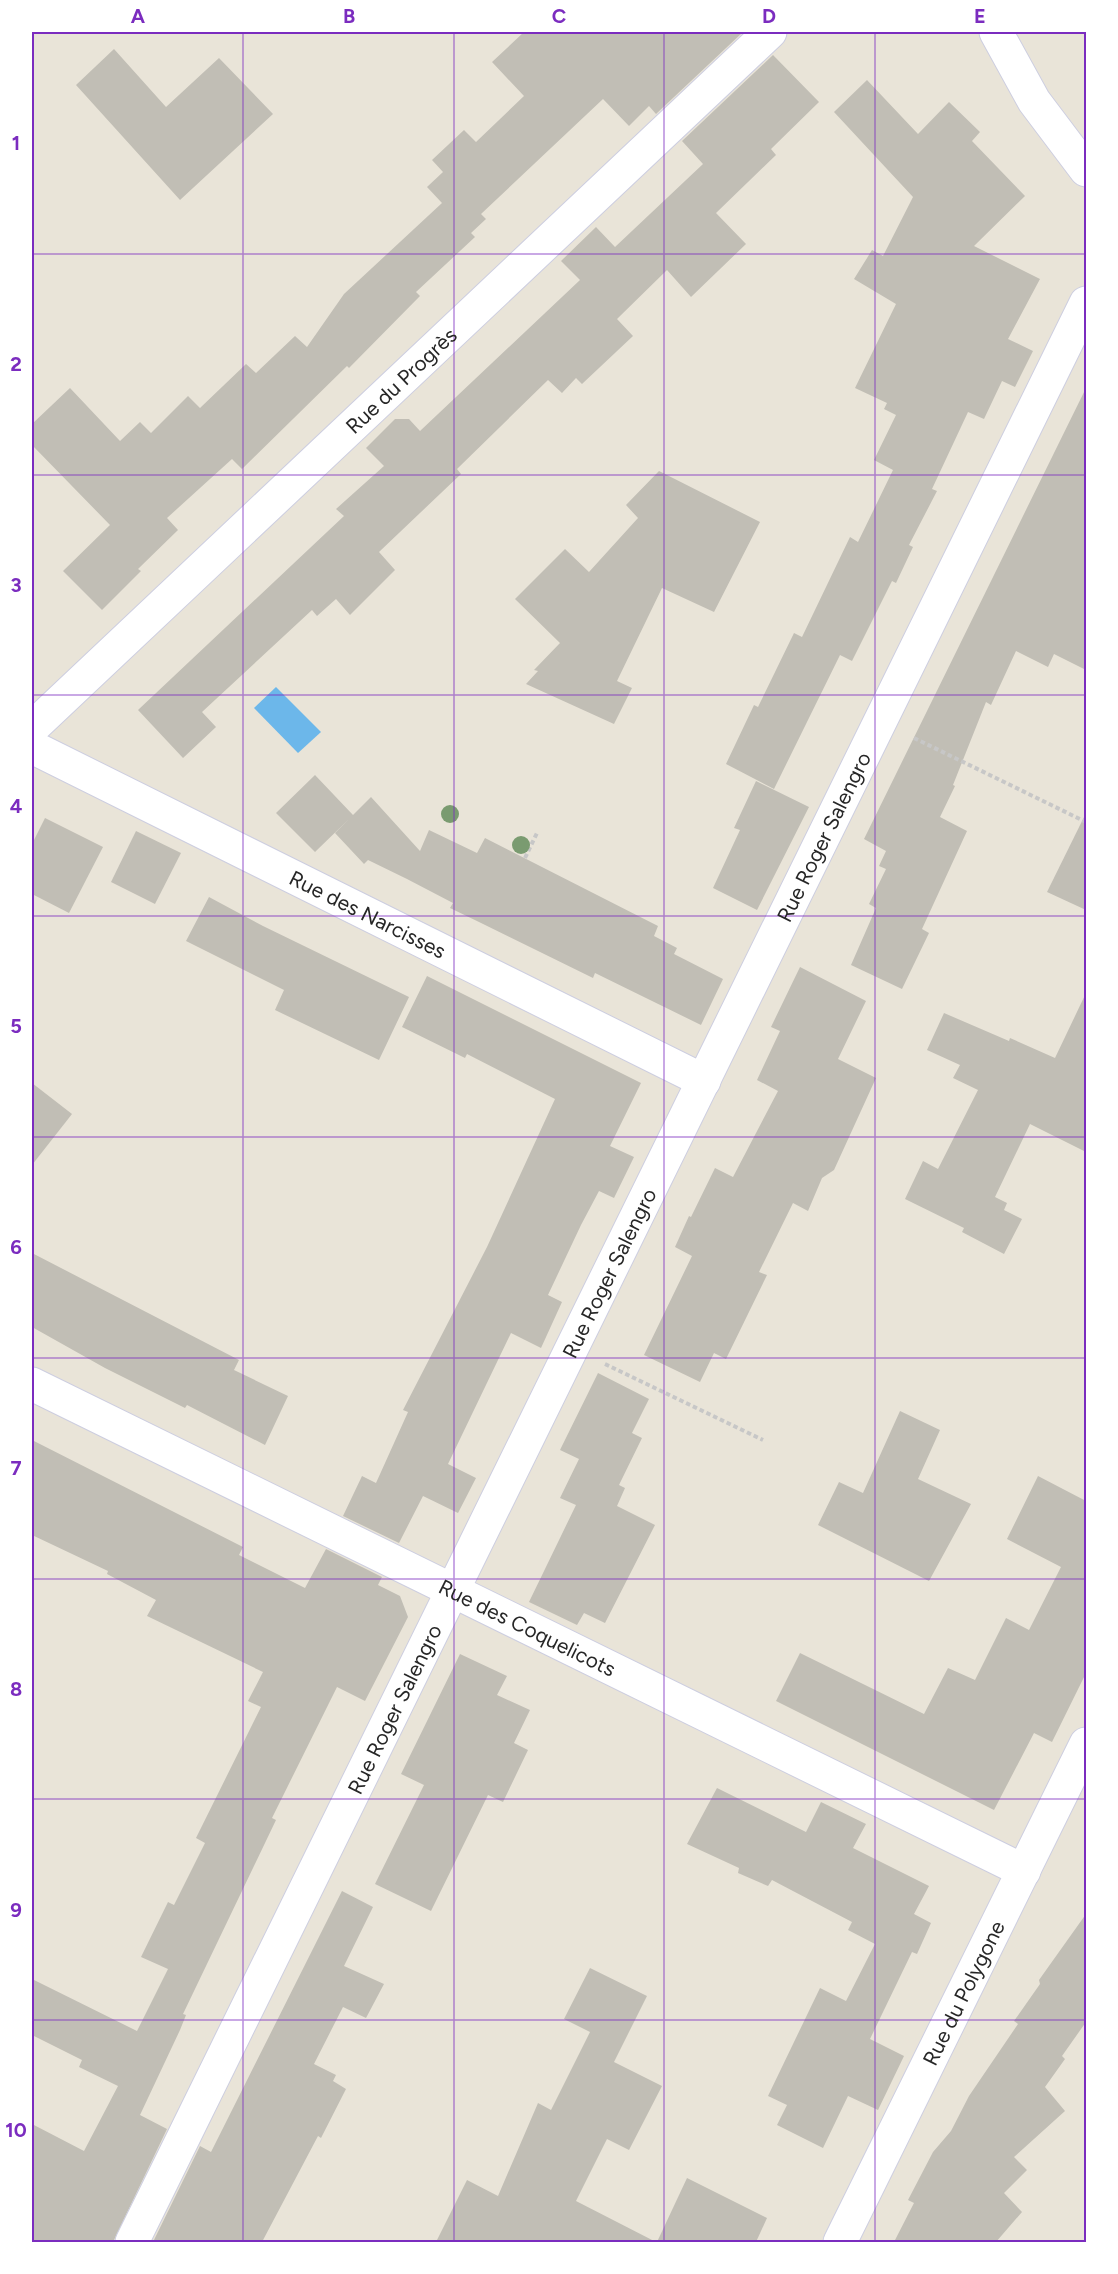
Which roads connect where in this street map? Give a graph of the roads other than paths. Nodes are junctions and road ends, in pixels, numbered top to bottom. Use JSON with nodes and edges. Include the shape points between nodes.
{"nodes":[{"id":1,"x":770,"y":32,"type":"edge"},
{"id":2,"x":996,"y":32,"type":"edge"},
{"id":3,"x":1086,"y":170,"type":"edge"},
{"id":4,"x":1086,"y":303,"type":"edge"},
{"id":5,"x":32,"y":728,"type":"edge"},
{"id":6,"x":32,"y":747,"type":"edge"},
{"id":7,"x":704,"y":1081,"type":"junction"},
{"id":8,"x":32,"y":1384,"type":"edge"},
{"id":9,"x":453,"y":1590,"type":"junction"},
{"id":10,"x":1086,"y":1744,"type":"edge"},
{"id":11,"x":1024,"y":1870,"type":"junction"},
{"id":12,"x":132,"y":2242,"type":"edge"},
{"id":13,"x":840,"y":2242,"type":"edge"}],
"edges":[{"from":1,"to":5,"type":"street","name":"Rue du Progrès"},
{"from":2,"to":3,"type":"street","via":[[1034,101]]},
{"from":4,"to":7,"type":"street","name":"Rue Roger Salengro"},
{"from":6,"to":7,"type":"street","name":"Rue des Narcisses"},
{"from":7,"to":9,"type":"street","name":"Rue Roger Salengro"},
{"from":8,"to":9,"type":"street","name":"Rue des Coquelicots"},
{"from":9,"to":11,"type":"street","name":"Rue des Coquelicots"},
{"from":9,"to":12,"type":"street","name":"Rue Roger Salengro"},
{"from":10,"to":11,"type":"street","name":"Rue du Polygone"},
{"from":11,"to":13,"type":"street","name":"Rue du Polygone"}]}
